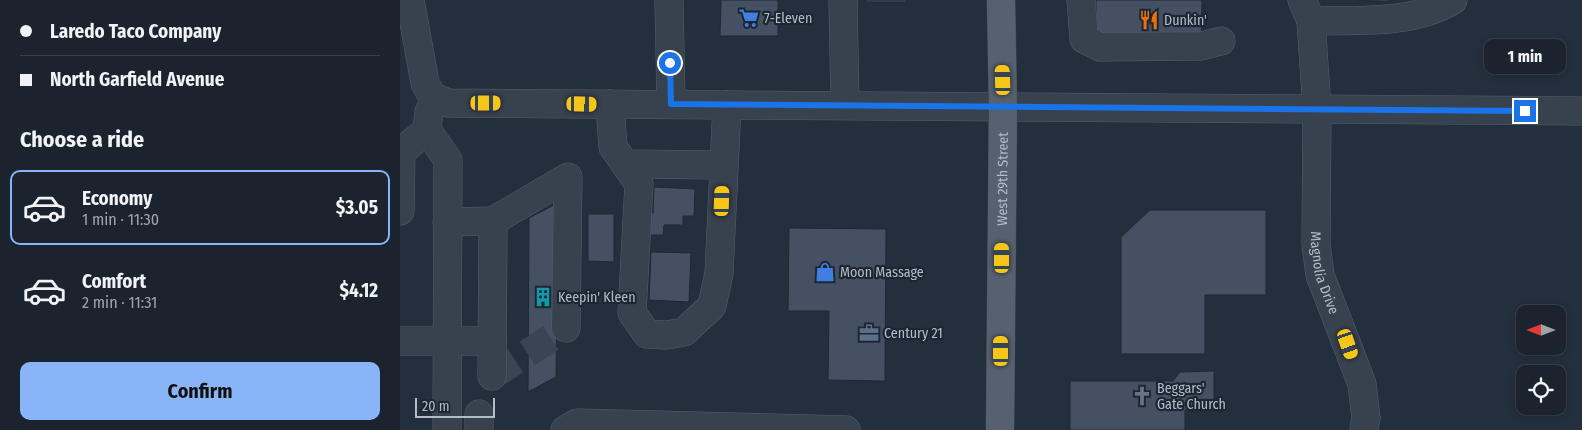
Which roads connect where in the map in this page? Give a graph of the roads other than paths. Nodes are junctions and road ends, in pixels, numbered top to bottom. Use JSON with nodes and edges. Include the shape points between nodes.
{"nodes":[{"id":1,"x":410,"y":0,"type":"edge"},
{"id":2,"x":669,"y":0,"type":"edge"},
{"id":3,"x":843,"y":0,"type":"edge"},
{"id":4,"x":1001,"y":0,"type":"edge"},
{"id":5,"x":1081,"y":0,"type":"edge"},
{"id":6,"x":1453,"y":0,"type":"edge"},
{"id":7,"x":1306,"y":11,"type":"edge"},
{"id":8,"x":1221,"y":41,"type":"dead end"},
{"id":9,"x":432,"y":96,"type":"junction"},
{"id":10,"x":610,"y":104,"type":"junction"},
{"id":11,"x":671,"y":104,"type":"junction"},
{"id":12,"x":727,"y":105,"type":"junction"},
{"id":13,"x":845,"y":105,"type":"junction"},
{"id":14,"x":1003,"y":107,"type":"junction"},
{"id":15,"x":1318,"y":109,"type":"junction"},
{"id":16,"x":1582,"y":111,"type":"edge"},
{"id":17,"x":427,"y":130,"type":"junction"},
{"id":18,"x":625,"y":164,"type":"junction"},
{"id":19,"x":723,"y":165,"type":"junction"},
{"id":20,"x":400,"y":211,"type":"edge"},
{"id":21,"x":493,"y":221,"type":"junction"},
{"id":22,"x":447,"y":222,"type":"junction"},
{"id":23,"x":566,"y":328,"type":"dead end"},
{"id":24,"x":400,"y":341,"type":"edge"},
{"id":25,"x":447,"y":341,"type":"junction"},
{"id":26,"x":492,"y":341,"type":"junction"},
{"id":27,"x":492,"y":376,"type":"dead end"},
{"id":28,"x":447,"y":430,"type":"edge"},
{"id":29,"x":565,"y":430,"type":"edge"},
{"id":30,"x":846,"y":430,"type":"edge"},
{"id":31,"x":1000,"y":430,"type":"edge"},
{"id":32,"x":1364,"y":430,"type":"edge"}],
"edges":[{"from":1,"to":9,"type":"street","via":[[425,83]]},
{"from":2,"to":11,"type":"street"},
{"from":3,"to":13,"type":"street"},
{"from":4,"to":14,"type":"main road","name":"West 29th Street"},
{"from":5,"to":8,"type":"street","via":[[1084,39],[1100,47],[1200,46]]},
{"from":6,"to":7,"type":"street","via":[[1400,18]]},
{"from":7,"to":15,"type":"street","name":"Magnolia Drive"},
{"from":9,"to":10,"type":"street","via":[[448,103]]},
{"from":9,"to":17,"type":"street"},
{"from":10,"to":11,"type":"street"},
{"from":10,"to":18,"type":"street","via":[[613,147]]},
{"from":11,"to":12,"type":"street"},
{"from":12,"to":13,"type":"street"},
{"from":12,"to":19,"type":"street"},
{"from":13,"to":14,"type":"street"},
{"from":14,"to":15,"type":"street"},
{"from":14,"to":31,"type":"main road","name":"West 29th Street"},
{"from":15,"to":16,"type":"street"},
{"from":15,"to":32,"type":"street","name":"Magnolia Drive","via":[[1316,244],[1320,275],[1362,384],[1366,418]]},
{"from":17,"to":20,"type":"street","via":[[400,152]]},
{"from":17,"to":22,"type":"street","via":[[448,160]]},
{"from":18,"to":19,"type":"street"},
{"from":18,"to":19,"type":"street","via":[[639,184],[632,313],[647,334],[667,335],[684,332],[712,306],[720,273]]},
{"from":21,"to":22,"type":"street"},
{"from":21,"to":23,"type":"street","via":[[568,177]]},
{"from":21,"to":26,"type":"street"},
{"from":22,"to":25,"type":"street"},
{"from":24,"to":25,"type":"street"},
{"from":25,"to":26,"type":"street"},
{"from":25,"to":28,"type":"street"},
{"from":26,"to":27,"type":"street"},
{"from":29,"to":30,"type":"street","via":[[577,423]]}]}
